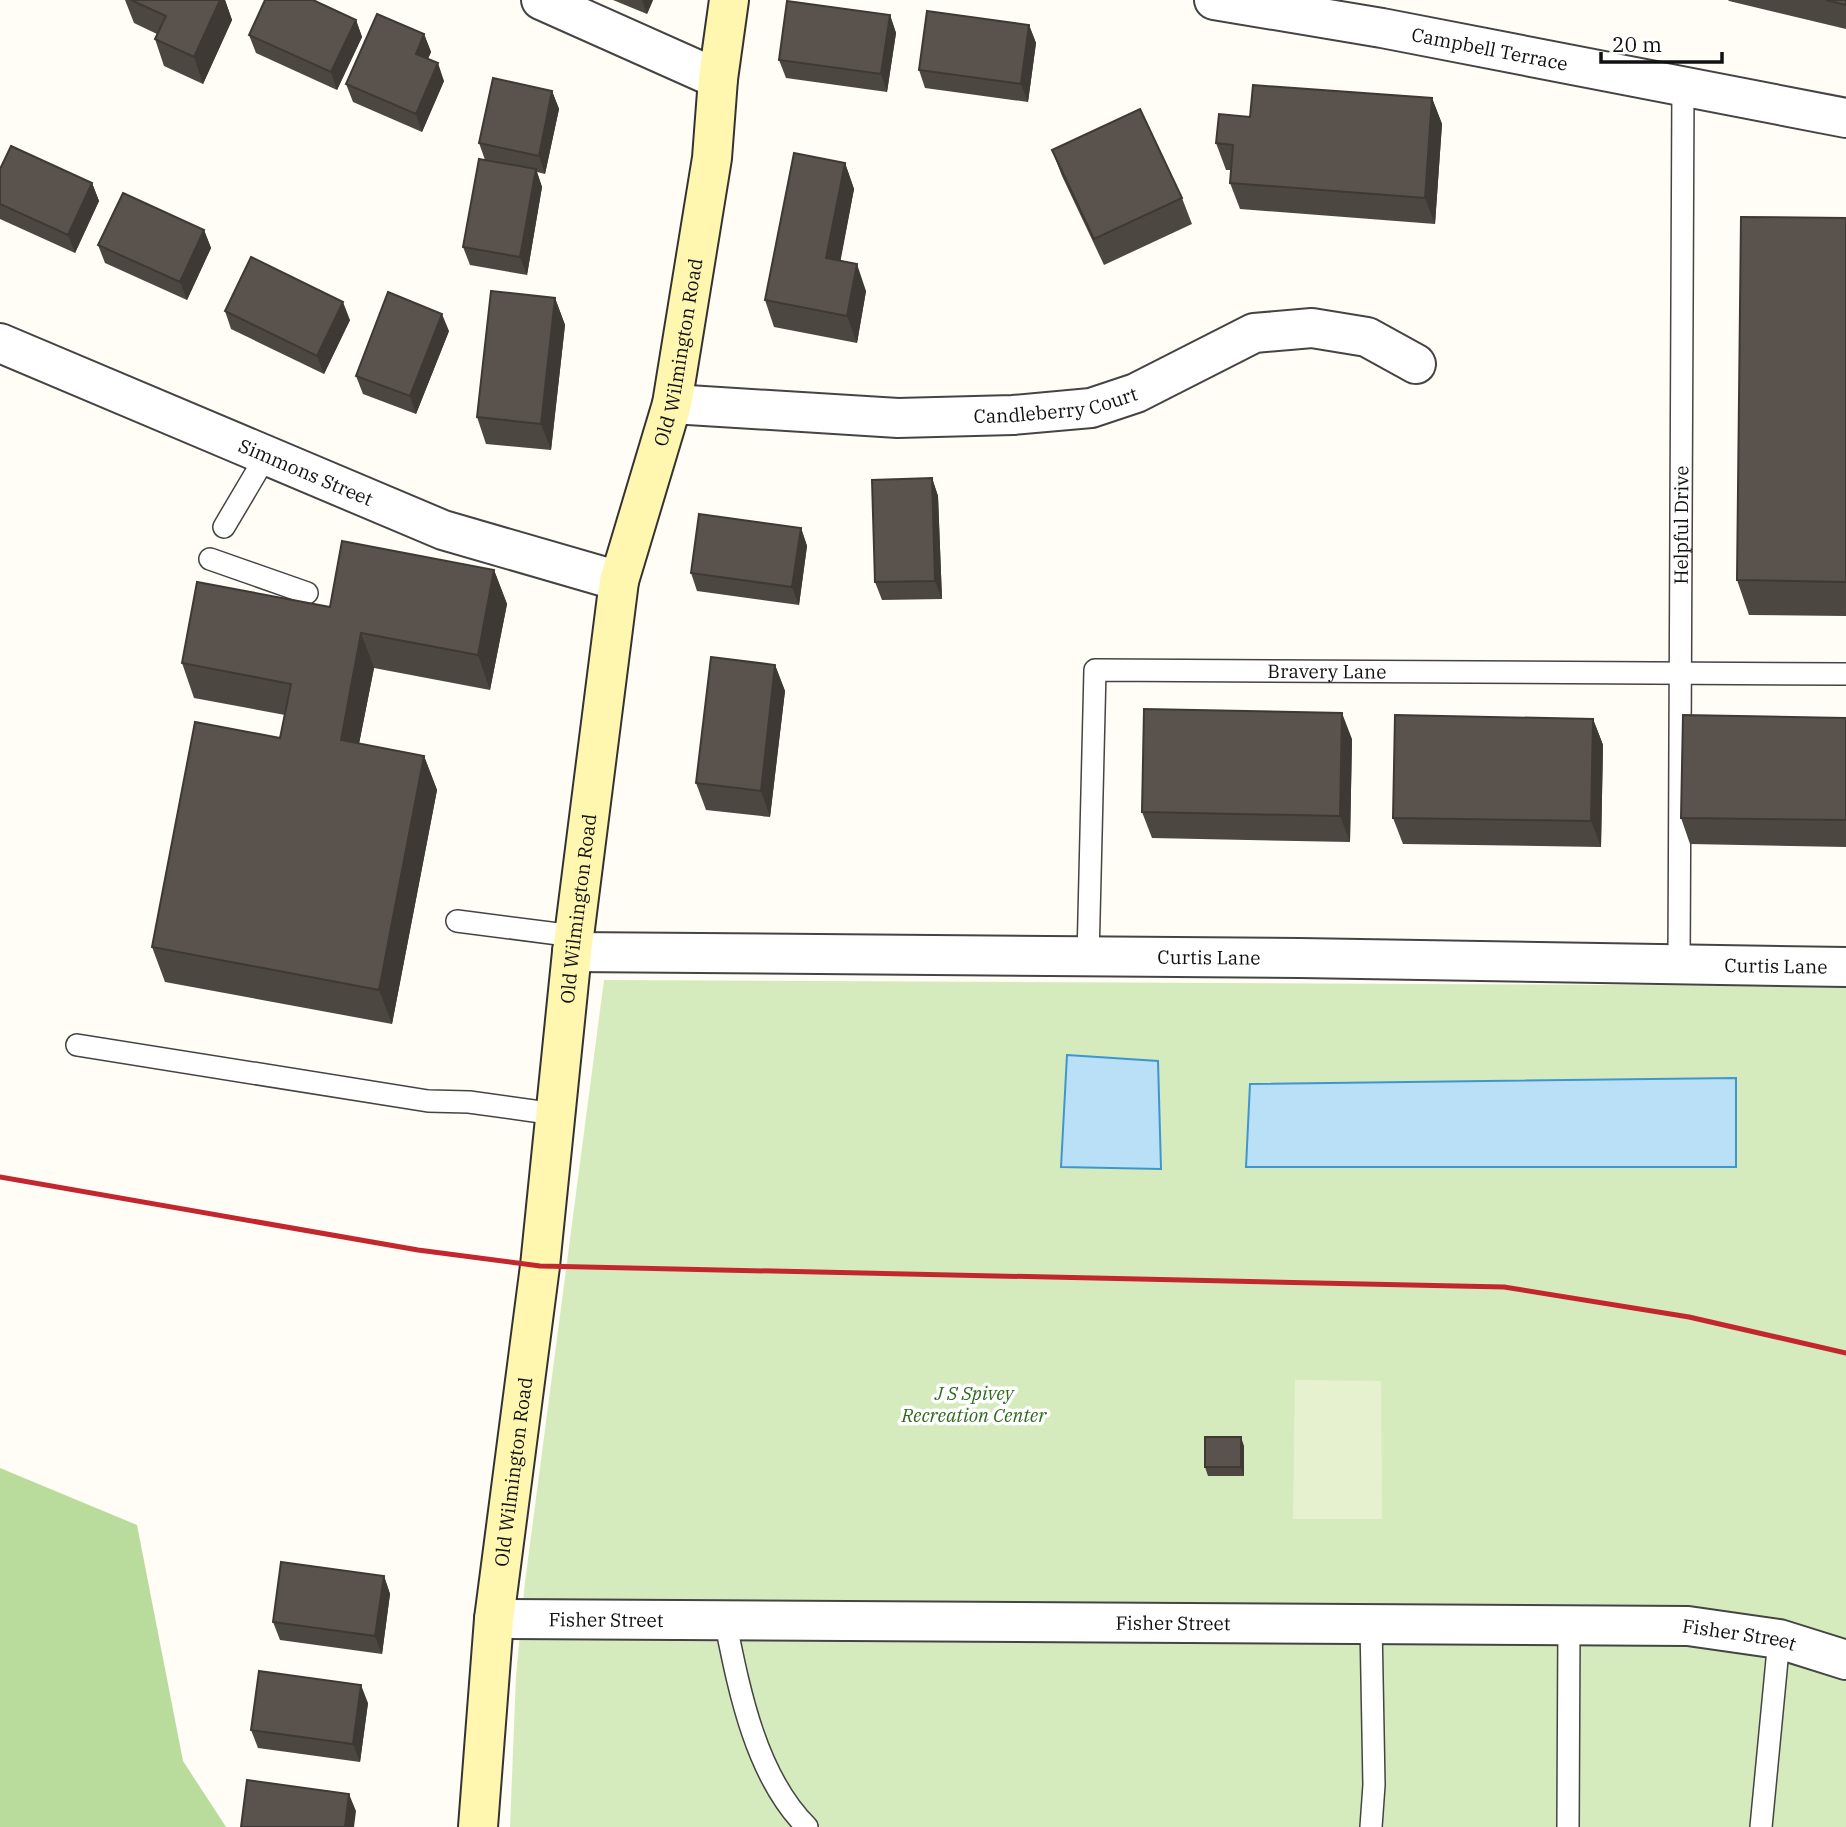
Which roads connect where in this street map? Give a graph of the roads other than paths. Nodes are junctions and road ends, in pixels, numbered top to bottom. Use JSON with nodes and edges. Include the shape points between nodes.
{"nodes":[{"id":1,"x":541,"y":0,"type":"edge"},
{"id":2,"x":729,"y":0,"type":"edge"},
{"id":3,"x":1214,"y":0,"type":"edge"},
{"id":4,"x":718,"y":79,"type":"junction"},
{"id":5,"x":1683,"y":85,"type":"junction"},
{"id":6,"x":1846,"y":118,"type":"edge"},
{"id":7,"x":0,"y":343,"type":"edge"},
{"id":8,"x":1416,"y":363,"type":"dead end"},
{"id":9,"x":672,"y":404,"type":"junction"},
{"id":10,"x":266,"y":456,"type":"junction"},
{"id":11,"x":224,"y":527,"type":"dead end"},
{"id":12,"x":210,"y":559,"type":"dead end"},
{"id":13,"x":619,"y":581,"type":"junction"},
{"id":14,"x":307,"y":593,"type":"dead end"},
{"id":15,"x":1681,"y":674,"type":"junction"},
{"id":16,"x":1846,"y":674,"type":"edge"},
{"id":17,"x":457,"y":921,"type":"dead end"},
{"id":18,"x":573,"y":944,"type":"junction"},
{"id":19,"x":1088,"y":958,"type":"junction"},
{"id":20,"x":1679,"y":965,"type":"junction"},
{"id":21,"x":1846,"y":967,"type":"edge"},
{"id":22,"x":77,"y":1045,"type":"dead end"},
{"id":23,"x":555,"y":1114,"type":"junction"},
{"id":24,"x":495,"y":1619,"type":"junction"},
{"id":25,"x":725,"y":1620,"type":"junction"},
{"id":26,"x":1371,"y":1624,"type":"junction"},
{"id":27,"x":1569,"y":1625,"type":"junction"},
{"id":28,"x":1779,"y":1639,"type":"junction"},
{"id":29,"x":1846,"y":1660,"type":"edge"},
{"id":30,"x":478,"y":1827,"type":"edge"},
{"id":31,"x":807,"y":1827,"type":"edge"},
{"id":32,"x":1371,"y":1827,"type":"edge"},
{"id":33,"x":1568,"y":1827,"type":"edge"},
{"id":34,"x":1760,"y":1827,"type":"edge"}],
"edges":[{"from":1,"to":4,"type":"street"},
{"from":2,"to":4,"type":"main road","name":"Old Wilmington Road"},
{"from":3,"to":5,"type":"street","name":"Campbell Terrace"},
{"from":4,"to":9,"type":"main road","name":"Old Wilmington Road","via":[[712,158]]},
{"from":5,"to":6,"type":"street","name":"Campbell Terrace"},
{"from":5,"to":15,"type":"lane","name":"Helpful Drive"},
{"from":7,"to":10,"type":"street","name":"Simmons Street"},
{"from":8,"to":9,"type":"street","name":"Candleberry Court","via":[[1367,337],[1312,328],[1254,333],[1136,393],[1091,408],[898,418]]},
{"from":9,"to":13,"type":"main road","name":"Old Wilmington Road"},
{"from":10,"to":11,"type":"lane"},
{"from":10,"to":13,"type":"street","name":"Simmons Street","via":[[443,530]]},
{"from":12,"to":14,"type":"lane"},
{"from":13,"to":18,"type":"main road","name":"Old Wilmington Road"},
{"from":15,"to":16,"type":"lane","name":"Bravery Lane"},
{"from":15,"to":19,"type":"lane","name":"Bravery Lane","via":[[1095,670]]},
{"from":15,"to":20,"type":"lane","name":"Helpful Drive"},
{"from":17,"to":18,"type":"lane"},
{"from":18,"to":19,"type":"street","name":"Curtis Lane"},
{"from":18,"to":23,"type":"main road","name":"Old Wilmington Road"},
{"from":19,"to":20,"type":"street","name":"Curtis Lane"},
{"from":20,"to":21,"type":"street","name":"Curtis Lane"},
{"from":22,"to":23,"type":"lane","via":[[428,1101]]},
{"from":23,"to":24,"type":"main road","name":"Old Wilmington Road"},
{"from":24,"to":25,"type":"street","name":"Fisher Street"},
{"from":24,"to":30,"type":"main road","name":"Old Wilmington Road"},
{"from":25,"to":26,"type":"street","name":"Fisher Street"},
{"from":25,"to":31,"type":"lane","via":[[742,1703],[771,1777]]},
{"from":26,"to":27,"type":"street","name":"Fisher Street"},
{"from":26,"to":32,"type":"lane"},
{"from":27,"to":28,"type":"street","name":"Fisher Street","via":[[1688,1626]]},
{"from":27,"to":33,"type":"lane"},
{"from":28,"to":29,"type":"street","name":"Fisher Street"},
{"from":28,"to":34,"type":"lane"}]}
